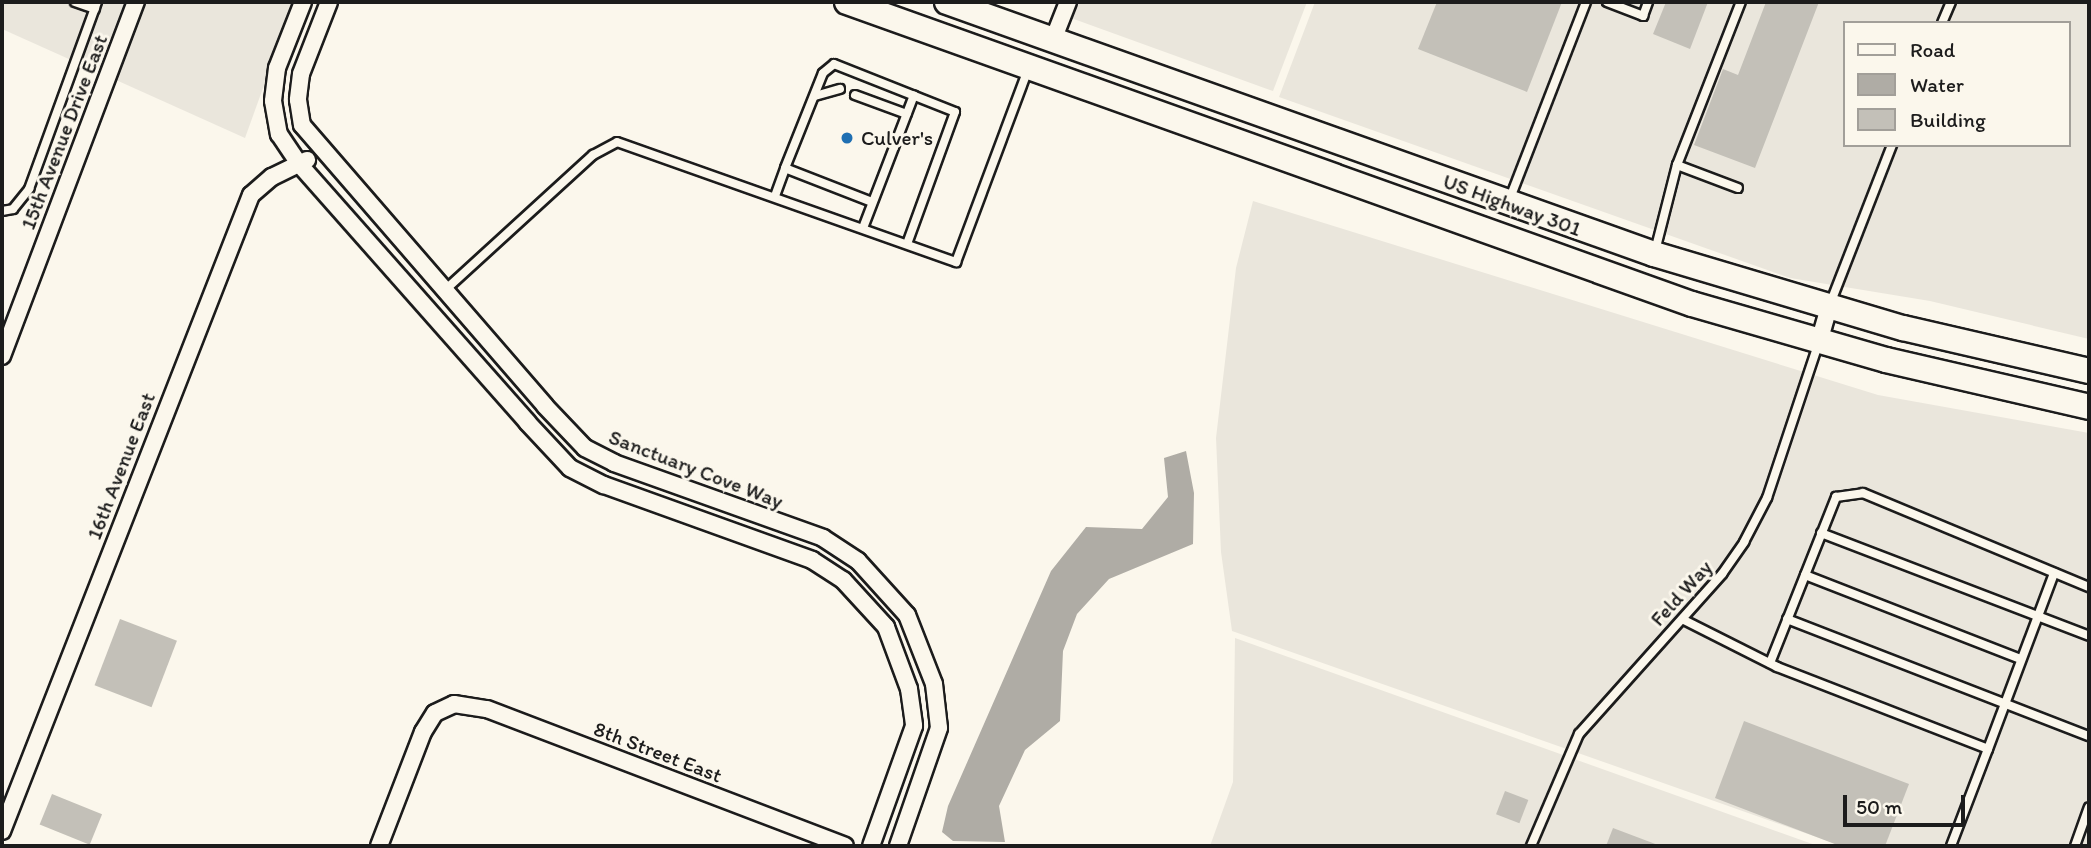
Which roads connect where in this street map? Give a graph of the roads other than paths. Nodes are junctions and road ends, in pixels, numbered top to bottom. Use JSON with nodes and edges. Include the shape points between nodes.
{"nodes":[{"id":1,"x":75,"y":2,"type":"edge"},
{"id":2,"x":136,"y":2,"type":"edge"},
{"id":3,"x":303,"y":2,"type":"edge"},
{"id":4,"x":330,"y":2,"type":"edge"},
{"id":5,"x":847,"y":2,"type":"edge"},
{"id":6,"x":947,"y":2,"type":"edge"},
{"id":7,"x":1068,"y":2,"type":"edge"},
{"id":8,"x":1586,"y":2,"type":"edge"},
{"id":9,"x":1607,"y":2,"type":"edge"},
{"id":10,"x":1648,"y":2,"type":"edge"},
{"id":11,"x":1741,"y":2,"type":"edge"},
{"id":12,"x":1951,"y":2,"type":"edge"},
{"id":13,"x":96,"y":6,"type":"edge"},
{"id":14,"x":1943,"y":21,"type":"edge"},
{"id":15,"x":915,"y":26,"type":"junction"},
{"id":16,"x":1054,"y":40,"type":"junction"},
{"id":17,"x":1029,"y":67,"type":"junction"},
{"id":18,"x":840,"y":89,"type":"dead end"},
{"id":19,"x":855,"y":95,"type":"dead end"},
{"id":20,"x":914,"y":95,"type":"junction"},
{"id":21,"x":815,"y":96,"type":"junction"},
{"id":22,"x":1210,"y":96,"type":"junction"},
{"id":23,"x":907,"y":114,"type":"junction"},
{"id":24,"x":1891,"y":147,"type":"edge"},
{"id":25,"x":320,"y":150,"type":"junction"},
{"id":26,"x":1678,"y":164,"type":"junction"},
{"id":27,"x":300,"y":165,"type":"junction"},
{"id":28,"x":1300,"y":165,"type":"junction"},
{"id":29,"x":785,"y":168,"type":"junction"},
{"id":30,"x":1738,"y":188,"type":"dead end"},
{"id":31,"x":775,"y":196,"type":"junction"},
{"id":32,"x":872,"y":202,"type":"junction"},
{"id":33,"x":1508,"y":204,"type":"junction"},
{"id":34,"x":2,"y":211,"type":"edge"},
{"id":35,"x":863,"y":228,"type":"junction"},
{"id":36,"x":908,"y":244,"type":"junction"},
{"id":37,"x":1654,"y":254,"type":"junction"},
{"id":38,"x":444,"y":291,"type":"junction"},
{"id":39,"x":1829,"y":307,"type":"junction"},
{"id":40,"x":1819,"y":342,"type":"junction"},
{"id":41,"x":2,"y":356,"type":"edge"},
{"id":42,"x":2089,"y":371,"type":"edge"},
{"id":43,"x":2089,"y":407,"type":"edge"},
{"id":44,"x":1821,"y":533,"type":"junction"},
{"id":45,"x":2054,"y":573,"type":"junction"},
{"id":46,"x":1805,"y":575,"type":"junction"},
{"id":47,"x":2089,"y":587,"type":"edge"},
{"id":48,"x":2037,"y":617,"type":"junction"},
{"id":49,"x":1684,"y":620,"type":"junction"},
{"id":50,"x":1787,"y":620,"type":"junction"},
{"id":51,"x":2089,"y":636,"type":"edge"},
{"id":52,"x":2021,"y":659,"type":"junction"},
{"id":53,"x":1770,"y":663,"type":"junction"},
{"id":54,"x":2004,"y":703,"type":"junction"},
{"id":55,"x":2089,"y":736,"type":"edge"},
{"id":56,"x":1988,"y":749,"type":"junction"},
{"id":57,"x":2089,"y":807,"type":"edge"},
{"id":58,"x":2,"y":831,"type":"edge"},
{"id":59,"x":379,"y":846,"type":"edge"},
{"id":60,"x":845,"y":846,"type":"edge"},
{"id":61,"x":871,"y":846,"type":"edge"},
{"id":62,"x":898,"y":846,"type":"edge"},
{"id":63,"x":1531,"y":846,"type":"edge"},
{"id":64,"x":1951,"y":846,"type":"edge"},
{"id":65,"x":2075,"y":846,"type":"edge"}],
"edges":[{"from":1,"to":13,"type":"lane"},
{"from":2,"to":41,"type":"street","name":"15th Avenue Drive East"},
{"from":3,"to":27,"type":"street","via":[[277,68],[273,100],[279,134]]},
{"from":4,"to":25,"type":"street","name":"Sanctuary Cove Way","via":[[301,74],[298,100],[302,125]]},
{"from":5,"to":15,"type":"main road"},
{"from":6,"to":16,"type":"main road","name":"US Highway 301"},
{"from":7,"to":16,"type":"street"},
{"from":8,"to":33,"type":"lane"},
{"from":9,"to":10,"type":"lane","via":[[1643,16]]},
{"from":11,"to":26,"type":"lane"},
{"from":12,"to":14,"type":"lane"},
{"from":13,"to":34,"type":"lane","via":[[29,189],[13,209]]},
{"from":15,"to":16,"type":"main road","via":[[1034,46]]},
{"from":15,"to":17,"type":"main road"},
{"from":16,"to":22,"type":"main road","name":"US Highway 301"},
{"from":17,"to":22,"type":"main road","via":[[1055,62],[1084,65],[1184,100]]},
{"from":17,"to":28,"type":"main road"},
{"from":17,"to":36,"type":"lane","via":[[956,262]]},
{"from":18,"to":21,"type":"lane"},
{"from":19,"to":23,"type":"lane"},
{"from":20,"to":21,"type":"lane","via":[[834,64],[823,73]]},
{"from":20,"to":23,"type":"lane"},
{"from":20,"to":36,"type":"lane","via":[[955,112]]},
{"from":21,"to":29,"type":"lane"},
{"from":22,"to":33,"type":"main road","name":"US Highway 301"},
{"from":23,"to":32,"type":"lane"},
{"from":24,"to":39,"type":"lane"},
{"from":25,"to":27,"type":"street","name":"16th Avenue East"},
{"from":25,"to":38,"type":"street","name":"Sanctuary Cove Way"},
{"from":26,"to":30,"type":"lane"},
{"from":26,"to":37,"type":"lane"},
{"from":27,"to":58,"type":"street","name":"16th Avenue East","via":[[272,177],[251,195]]},
{"from":27,"to":61,"type":"street","via":[[570,468],[604,485],[813,560],[864,599],[899,655],[914,726]]},
{"from":28,"to":33,"type":"main road","via":[[1398,182],[1475,209],[1491,212]]},
{"from":28,"to":40,"type":"main road","via":[[1594,271]]},
{"from":29,"to":31,"type":"lane"},
{"from":29,"to":32,"type":"lane"},
{"from":31,"to":35,"type":"lane"},
{"from":31,"to":38,"type":"lane","via":[[629,142],[606,145]]},
{"from":32,"to":35,"type":"lane"},
{"from":33,"to":37,"type":"main road","name":"US Highway 301"},
{"from":35,"to":36,"type":"lane"},
{"from":37,"to":39,"type":"main road","name":"US Highway 301"},
{"from":38,"to":62,"type":"street","name":"Sanctuary Cove Way","via":[[585,448],[823,538],[882,582],[908,615],[922,647],[939,728]]},
{"from":39,"to":40,"type":"street"},
{"from":39,"to":42,"type":"main road","name":"US Highway 301"},
{"from":40,"to":43,"type":"main road"},
{"from":40,"to":49,"type":"lane","name":"Feld Way","via":[[1768,498],[1723,574]]},
{"from":44,"to":45,"type":"lane","via":[[1836,496],[1863,492]]},
{"from":44,"to":46,"type":"lane"},
{"from":44,"to":48,"type":"lane"},
{"from":45,"to":47,"type":"lane"},
{"from":45,"to":48,"type":"lane"},
{"from":46,"to":50,"type":"lane"},
{"from":46,"to":52,"type":"lane"},
{"from":48,"to":51,"type":"lane"},
{"from":48,"to":52,"type":"lane"},
{"from":49,"to":53,"type":"lane"},
{"from":49,"to":63,"type":"lane","name":"Feld Way","via":[[1628,674],[1579,734]]},
{"from":50,"to":53,"type":"lane"},
{"from":50,"to":54,"type":"lane"},
{"from":52,"to":54,"type":"lane"},
{"from":53,"to":56,"type":"lane"},
{"from":54,"to":55,"type":"lane"},
{"from":54,"to":56,"type":"lane"},
{"from":56,"to":64,"type":"lane"},
{"from":57,"to":65,"type":"lane"},
{"from":59,"to":60,"type":"street","name":"8th Street East","via":[[423,732],[435,713],[454,704],[487,709]]}]}
